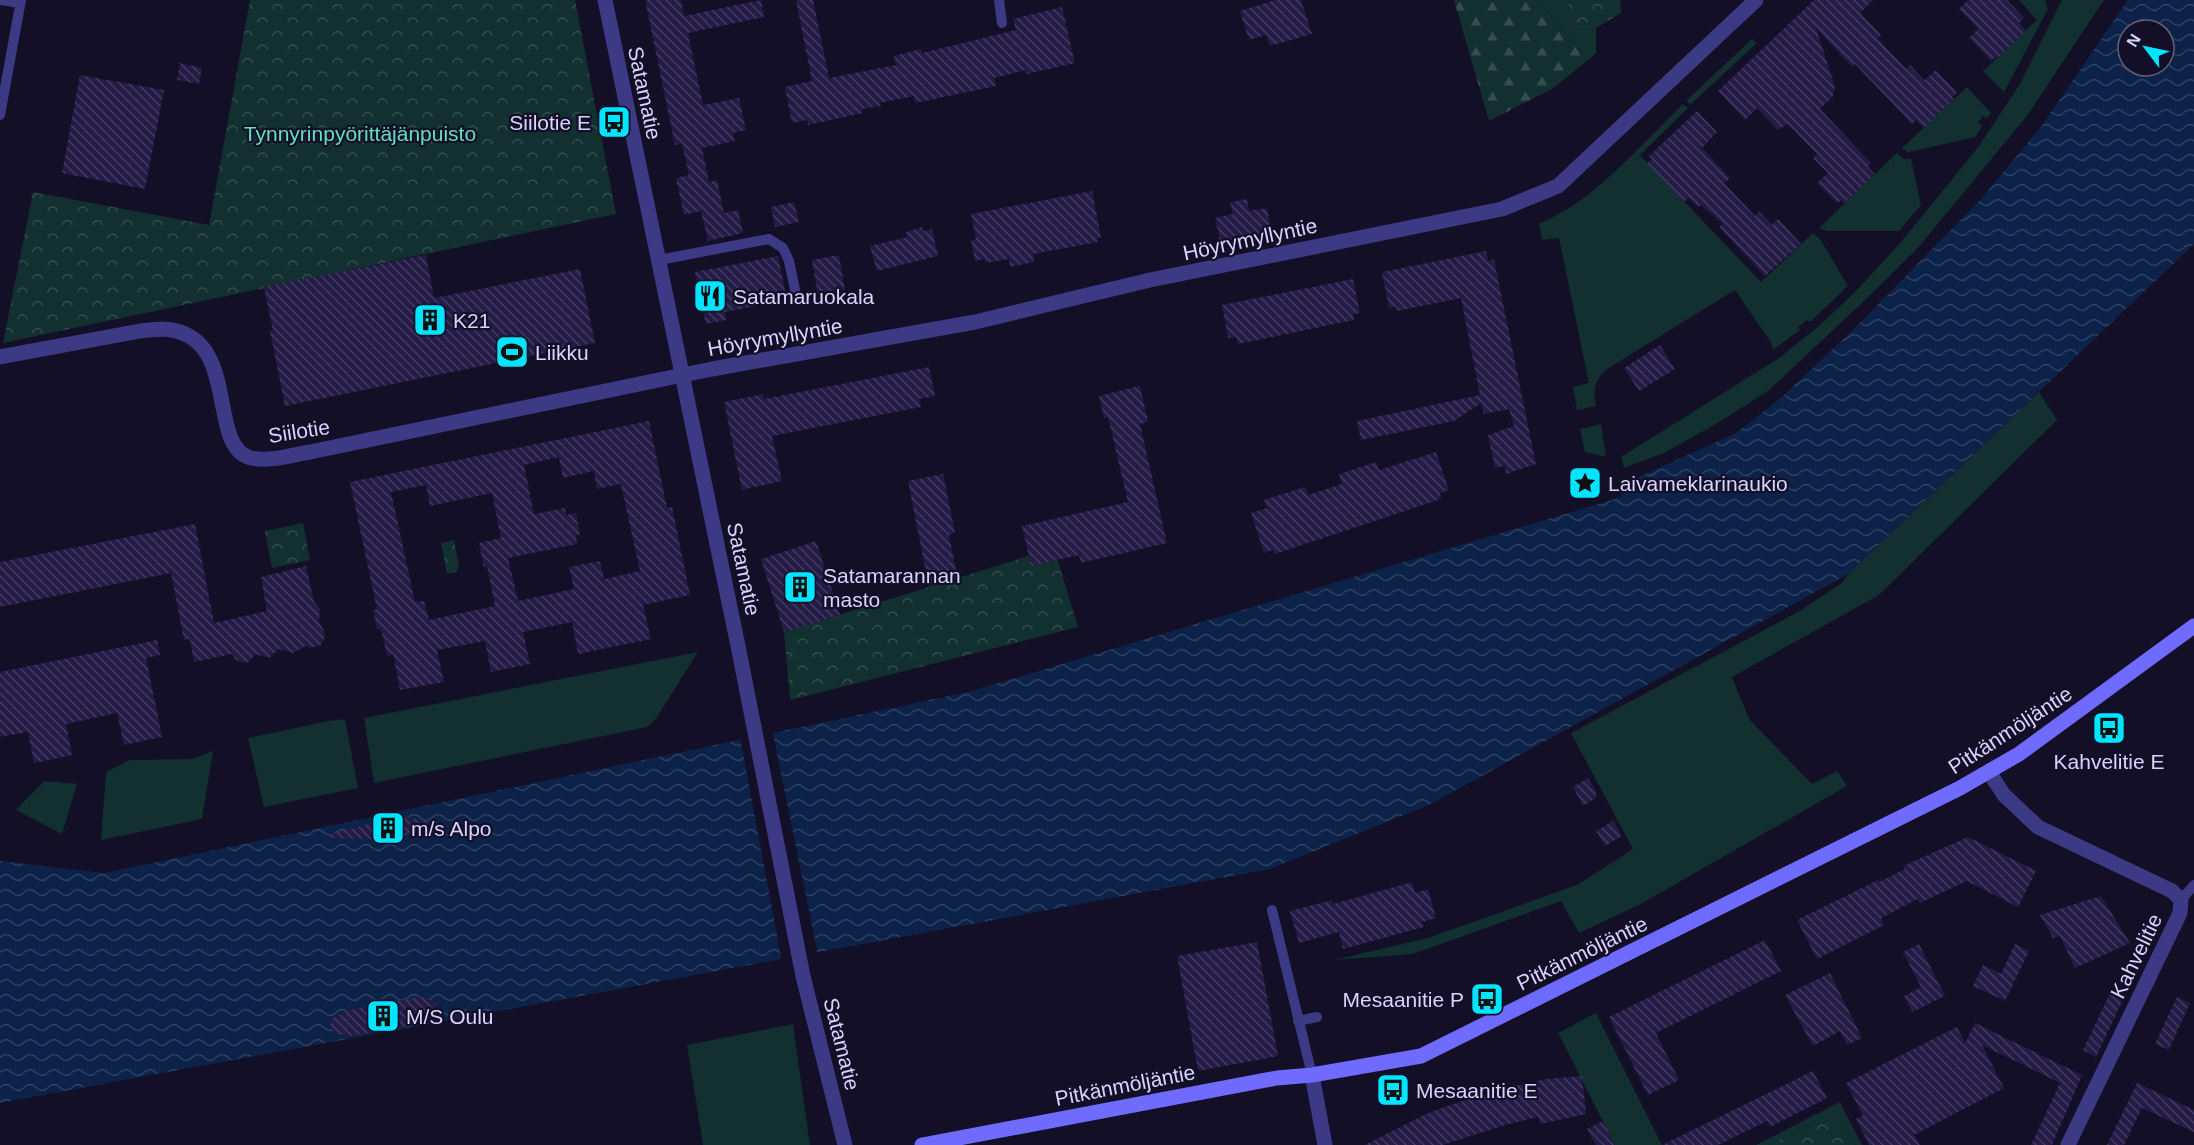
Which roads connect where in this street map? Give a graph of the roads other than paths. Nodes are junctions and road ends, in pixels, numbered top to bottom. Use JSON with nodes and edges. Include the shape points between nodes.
{"nodes":[{"id":1,"x":0,"y":0,"type":"edge"},
{"id":2,"x":605,"y":0,"type":"edge"},
{"id":3,"x":999,"y":0,"type":"edge"},
{"id":4,"x":1756,"y":0,"type":"edge"},
{"id":5,"x":20,"y":2,"type":"edge"},
{"id":6,"x":1002,"y":23,"type":"dead end"},
{"id":7,"x":0,"y":115,"type":"edge"},
{"id":8,"x":659,"y":260,"type":"junction"},
{"id":9,"x":797,"y":299,"type":"dead end"},
{"id":10,"x":0,"y":357,"type":"edge"},
{"id":11,"x":682,"y":375,"type":"junction"},
{"id":12,"x":2194,"y":626,"type":"edge"},
{"id":13,"x":1989,"y":772,"type":"junction"},
{"id":14,"x":2194,"y":885,"type":"edge"},
{"id":15,"x":2181,"y":900,"type":"junction"},
{"id":16,"x":1272,"y":910,"type":"dead end"},
{"id":17,"x":1317,"y":1017,"type":"dead end"},
{"id":18,"x":1298,"y":1021,"type":"junction"},
{"id":19,"x":1312,"y":1075,"type":"junction"},
{"id":20,"x":845,"y":1145,"type":"edge"},
{"id":21,"x":922,"y":1145,"type":"edge"},
{"id":22,"x":1325,"y":1145,"type":"edge"},
{"id":23,"x":2068,"y":1145,"type":"edge"}],
"edges":[{"from":1,"to":5,"type":"lane"},
{"from":2,"to":8,"type":"street","name":"Satamatie"},
{"from":3,"to":6,"type":"lane"},
{"from":4,"to":11,"type":"street","name":"Höyrymyllyntie","via":[[1558,186],[1502,208],[1150,280],[965,324]]},
{"from":5,"to":7,"type":"lane"},
{"from":8,"to":9,"type":"lane","via":[[769,239],[783,248]]},
{"from":8,"to":11,"type":"street","name":"Satamatie"},
{"from":10,"to":11,"type":"street","name":"Siilotie","via":[[140,331],[174,330],[207,351],[230,436],[239,451],[263,459]]},
{"from":11,"to":20,"type":"street","name":"Satamatie","via":[[803,976]]},
{"from":12,"to":13,"type":"street","name":"Pitkänmöljäntie"},
{"from":13,"to":15,"type":"street","name":"Kahvelitie","via":[[2004,795],[2037,826],[2172,891]]},
{"from":13,"to":19,"type":"street","name":"Pitkänmöljäntie","via":[[1421,1056]]},
{"from":14,"to":15,"type":"lane"},
{"from":15,"to":23,"type":"street","name":"Kahvelitie","via":[[2180,913]]},
{"from":16,"to":18,"type":"lane"},
{"from":17,"to":18,"type":"lane"},
{"from":18,"to":19,"type":"lane"},
{"from":19,"to":21,"type":"street","name":"Pitkänmöljäntie","via":[[1277,1078]]},
{"from":19,"to":22,"type":"street"}]}
